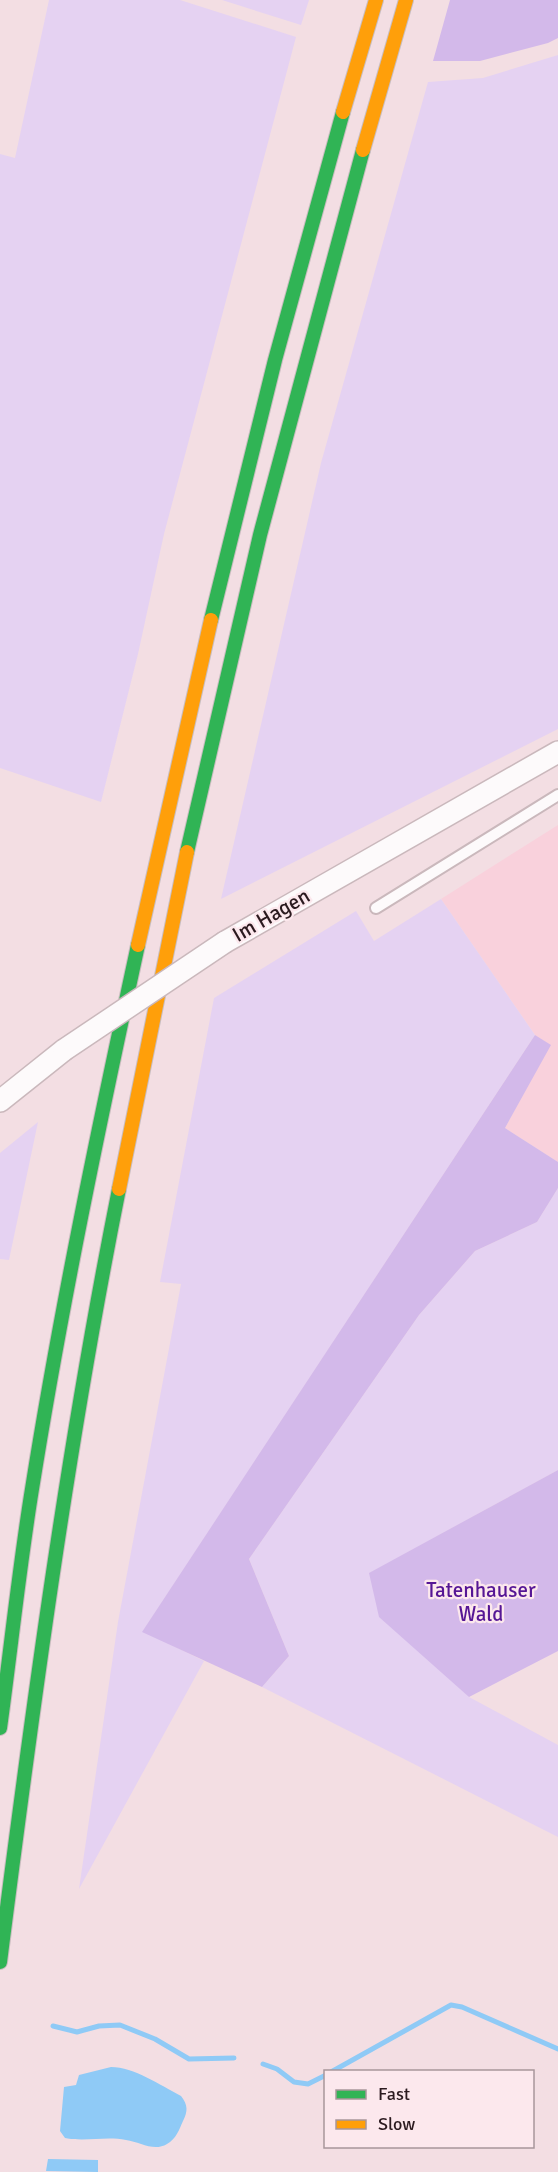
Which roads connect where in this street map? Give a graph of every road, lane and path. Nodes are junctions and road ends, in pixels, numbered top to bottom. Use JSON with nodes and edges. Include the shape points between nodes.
{"nodes":[{"id":1,"x":376,"y":0,"type":"edge"},
{"id":2,"x":406,"y":0,"type":"edge"},
{"id":3,"x":558,"y":752,"type":"edge"},
{"id":4,"x":558,"y":795,"type":"edge"},
{"id":5,"x":376,"y":908,"type":"dead end"},
{"id":6,"x":0,"y":1101,"type":"edge"},
{"id":7,"x":0,"y":1728,"type":"edge"},
{"id":8,"x":0,"y":1962,"type":"edge"}],
"edges":[{"from":1,"to":7,"type":"highway","via":[[298,273],[168,799],[79,1225],[32,1493]]},
{"from":2,"to":8,"type":"highway","via":[[260,535],[195,816],[110,1235],[65,1498]]},
{"from":3,"to":6,"type":"street","name":"Im Hagen","bridge":true,"via":[[225,942],[64,1050]]},
{"from":4,"to":5,"type":"lane"}]}
